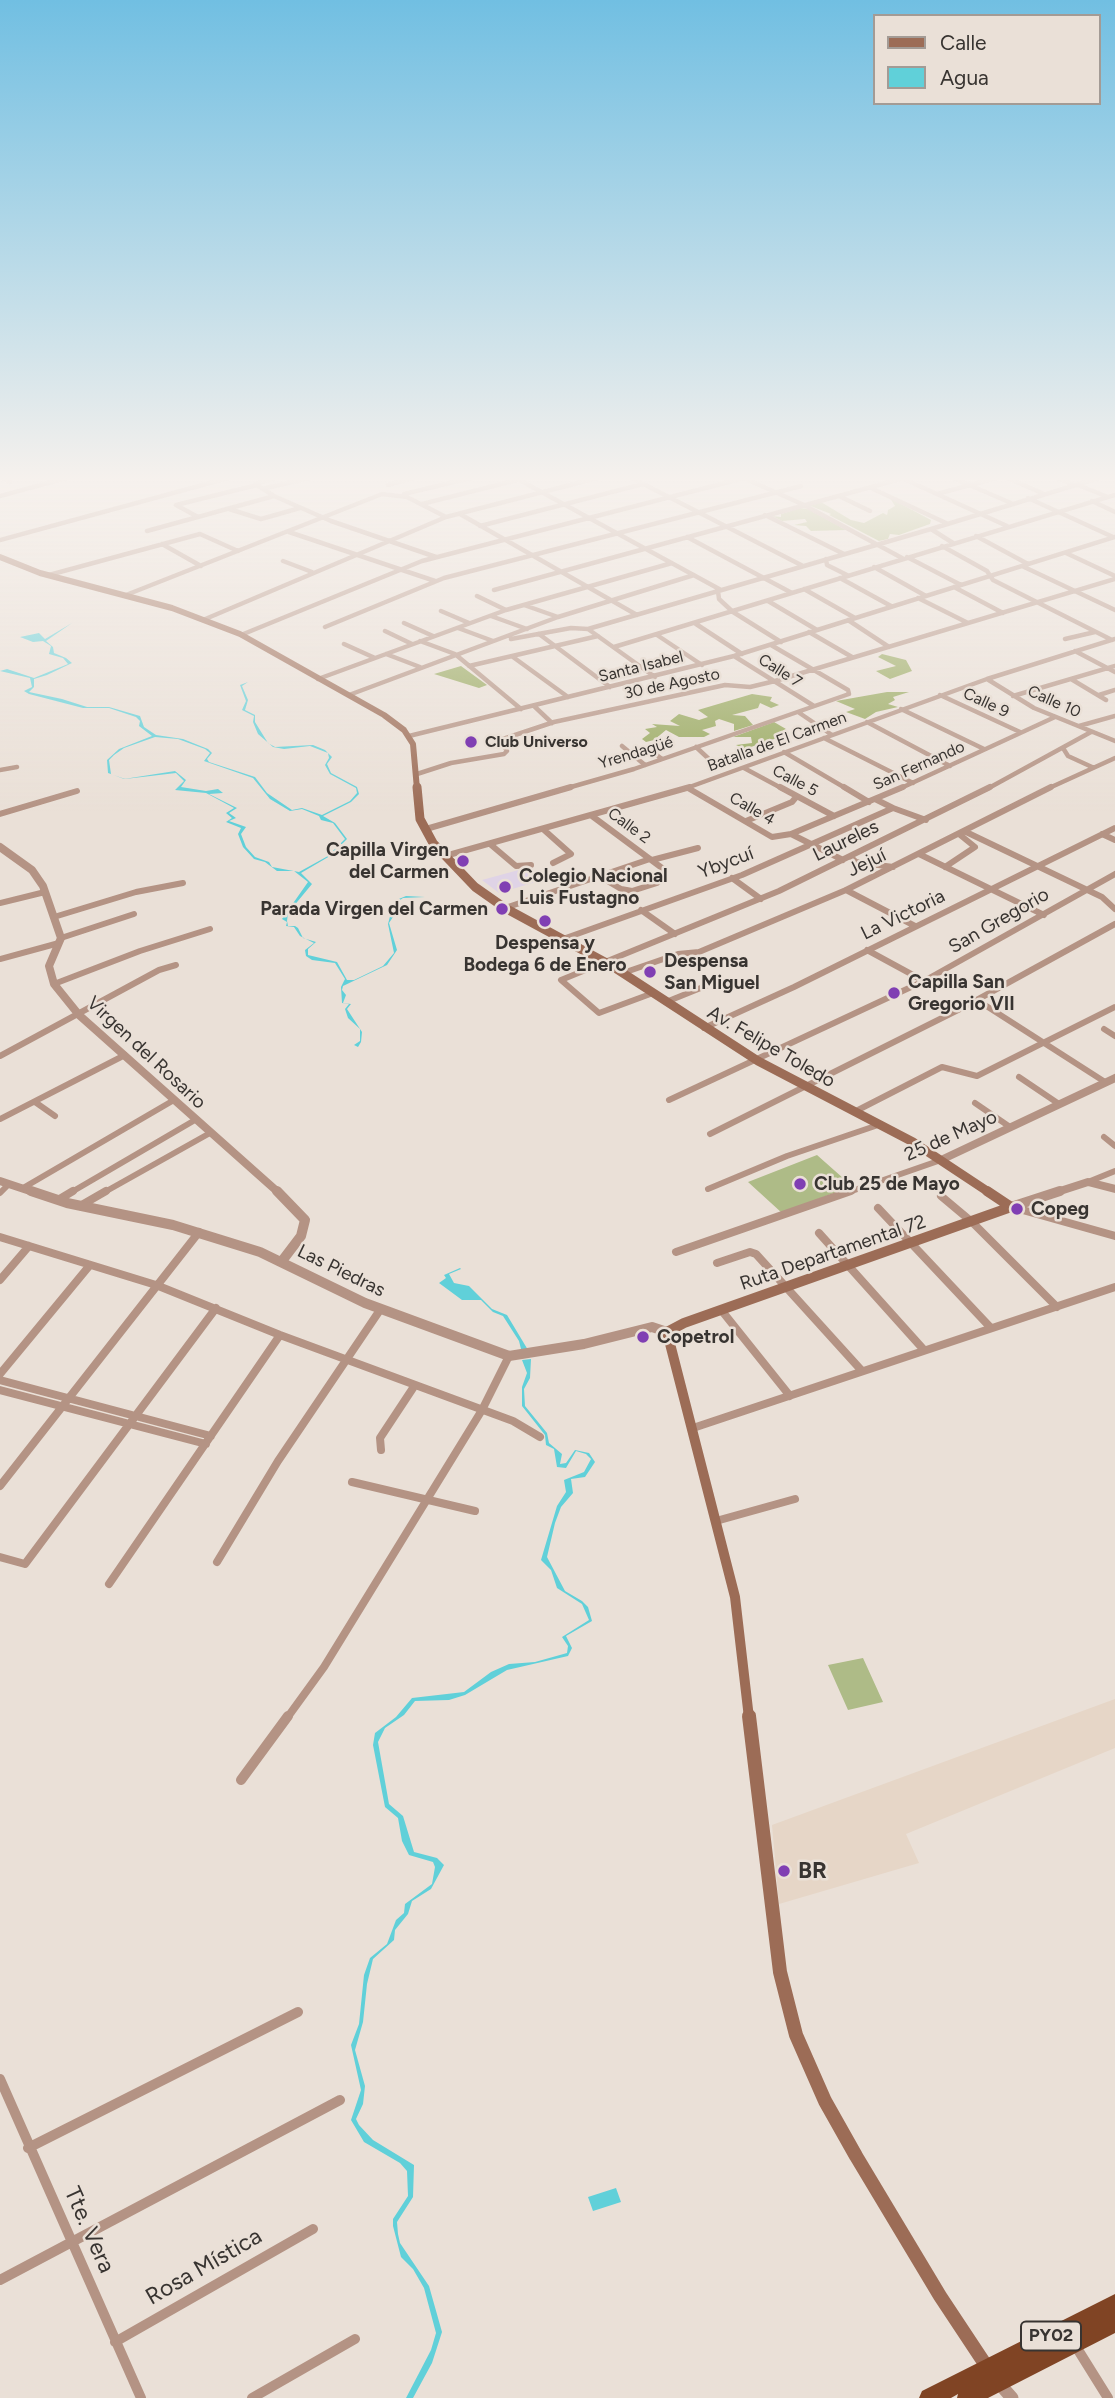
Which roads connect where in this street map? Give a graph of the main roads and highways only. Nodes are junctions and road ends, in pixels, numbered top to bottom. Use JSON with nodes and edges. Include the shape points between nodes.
{"nodes":[{"id":1,"x":103,"y":589,"type":"edge"},
{"id":2,"x":1011,"y":1207,"type":"joint"},
{"id":3,"x":1115,"y":2304,"type":"edge"},
{"id":4,"x":1115,"y":2322,"type":"edge"},
{"id":5,"x":993,"y":2375,"type":"junction"},
{"id":6,"x":929,"y":2398,"type":"edge"},
{"id":7,"x":967,"y":2398,"type":"edge"}],
"edges":[{"from":1,"to":2,"type":"main road","name":"Av. Felipe Toledo","via":[[241,635],[384,715],[409,736],[420,819],[445,856],[475,887],[607,962],[758,1061],[881,1124]]},
{"from":2,"to":5,"type":"main road","name":"Ruta Departamental 72","via":[[667,1332],[735,1597],[780,1972],[796,2035],[856,2156]]},
{"from":3,"to":5,"type":"highway","number":"PY02"},
{"from":4,"to":5,"type":"highway","number":"PY02"},
{"from":5,"to":6,"type":"highway","number":"PY02"},
{"from":5,"to":7,"type":"highway","number":"PY02"}]}
